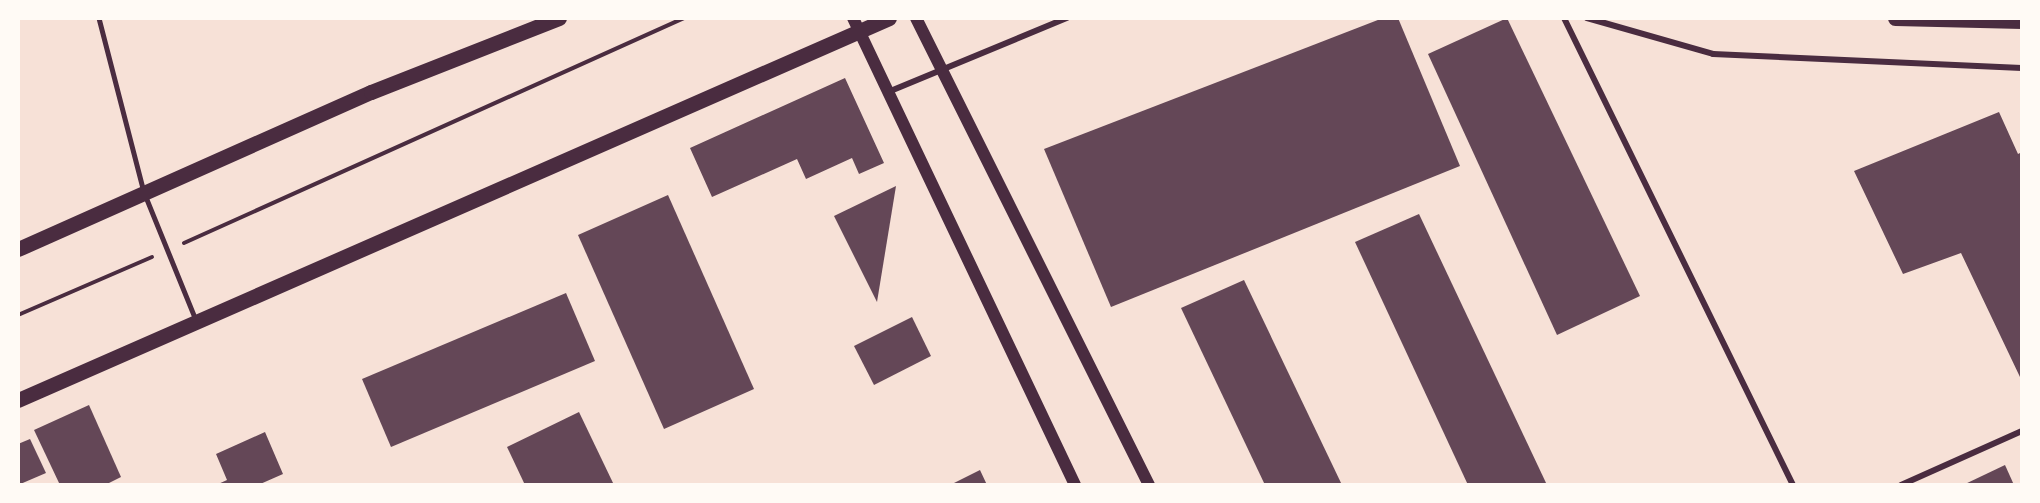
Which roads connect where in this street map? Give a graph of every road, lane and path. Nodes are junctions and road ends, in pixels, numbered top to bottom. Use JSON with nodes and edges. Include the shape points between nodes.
{"nodes":[{"id":1,"x":99,"y":18,"type":"edge"},
{"id":2,"x":559,"y":18,"type":"edge"},
{"id":3,"x":684,"y":18,"type":"edge"},
{"id":4,"x":889,"y":18,"type":"edge"},
{"id":5,"x":916,"y":18,"type":"edge"},
{"id":6,"x":1067,"y":18,"type":"edge"},
{"id":7,"x":1564,"y":18,"type":"edge"},
{"id":8,"x":1587,"y":18,"type":"edge"},
{"id":9,"x":1895,"y":18,"type":"edge"},
{"id":10,"x":2022,"y":21,"type":"edge"},
{"id":11,"x":856,"y":24,"type":"edge"},
{"id":12,"x":2022,"y":68,"type":"edge"},
{"id":13,"x":941,"y":70,"type":"junction"},
{"id":14,"x":888,"y":92,"type":"junction"},
{"id":15,"x":144,"y":192,"type":"junction"},
{"id":16,"x":18,"y":249,"type":"edge"},
{"id":17,"x":171,"y":249,"type":"junction"},
{"id":18,"x":18,"y":315,"type":"edge"},
{"id":19,"x":196,"y":320,"type":"junction"},
{"id":20,"x":18,"y":400,"type":"edge"},
{"id":21,"x":2022,"y":431,"type":"edge"},
{"id":22,"x":1076,"y":485,"type":"edge"},
{"id":23,"x":1149,"y":485,"type":"edge"},
{"id":24,"x":1793,"y":485,"type":"edge"},
{"id":25,"x":1901,"y":485,"type":"edge"}],
"edges":[{"from":1,"to":15,"type":"lane"},
{"from":2,"to":15,"type":"main road","via":[[370,92]]},
{"from":3,"to":17,"type":"path"},
{"from":4,"to":11,"type":"main road"},
{"from":5,"to":13,"type":"main road"},
{"from":6,"to":13,"type":"street"},
{"from":7,"to":24,"type":"street"},
{"from":8,"to":12,"type":"street","via":[[1713,54]]},
{"from":9,"to":10,"type":"main road"},
{"from":11,"to":14,"type":"main road"},
{"from":11,"to":19,"type":"main road"},
{"from":13,"to":14,"type":"street"},
{"from":13,"to":23,"type":"main road"},
{"from":14,"to":22,"type":"main road"},
{"from":15,"to":16,"type":"main road"},
{"from":15,"to":17,"type":"lane"},
{"from":17,"to":18,"type":"path"},
{"from":17,"to":19,"type":"lane"},
{"from":19,"to":20,"type":"main road"},
{"from":21,"to":25,"type":"street"}]}
